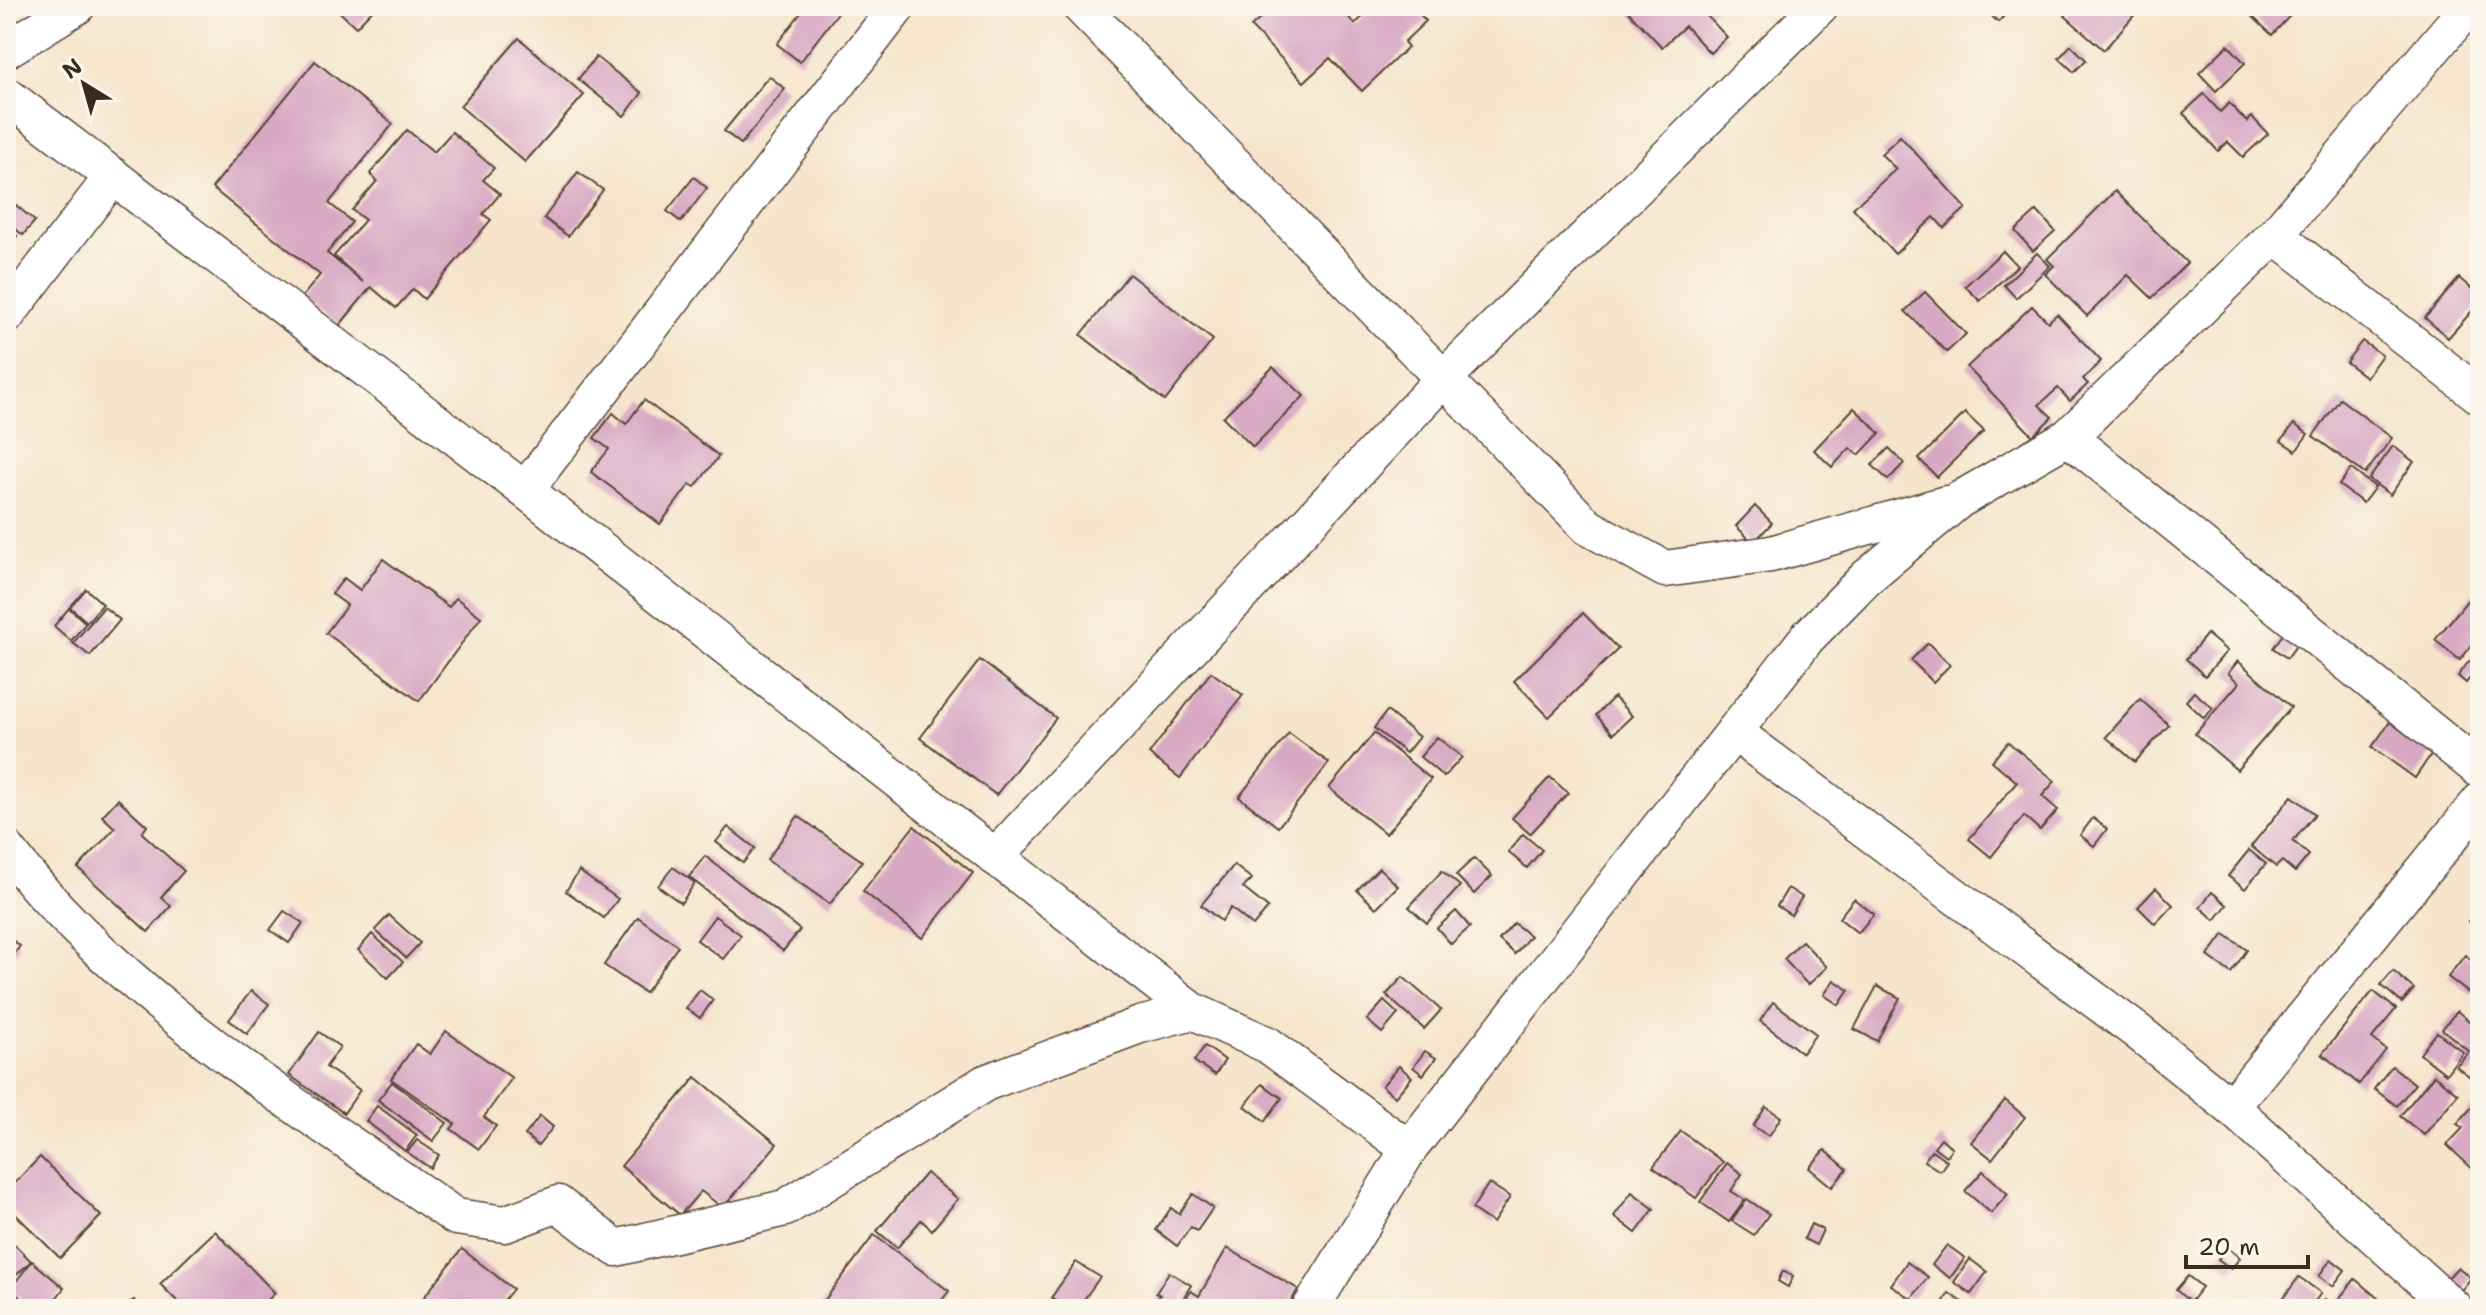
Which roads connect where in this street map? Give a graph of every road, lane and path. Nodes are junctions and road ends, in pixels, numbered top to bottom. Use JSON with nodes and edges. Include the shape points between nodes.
{"nodes":[{"id":1,"x":77,"y":6,"type":"edge"},
{"id":2,"x":898,"y":6,"type":"edge"},
{"id":3,"x":1080,"y":6,"type":"edge"},
{"id":4,"x":1820,"y":6,"type":"edge"},
{"id":5,"x":2469,"y":6,"type":"edge"},
{"id":6,"x":6,"y":50,"type":"edge"},
{"id":7,"x":6,"y":95,"type":"edge"},
{"id":8,"x":113,"y":176,"type":"junction"},
{"id":9,"x":2275,"y":235,"type":"junction"},
{"id":10,"x":6,"y":316,"type":"edge"},
{"id":11,"x":1444,"y":378,"type":"junction"},
{"id":12,"x":2480,"y":396,"type":"edge"},
{"id":13,"x":2068,"y":437,"type":"junction"},
{"id":14,"x":525,"y":490,"type":"junction"},
{"id":15,"x":1959,"y":500,"type":"junction"},
{"id":16,"x":1734,"y":732,"type":"junction"},
{"id":17,"x":2480,"y":770,"type":"edge"},
{"id":18,"x":2480,"y":801,"type":"edge"},
{"id":19,"x":6,"y":848,"type":"edge"},
{"id":20,"x":995,"y":857,"type":"junction"},
{"id":21,"x":1193,"y":1011,"type":"junction"},
{"id":22,"x":2231,"y":1107,"type":"junction"},
{"id":23,"x":1409,"y":1149,"type":"junction"},
{"id":24,"x":1310,"y":1309,"type":"edge"},
{"id":25,"x":2455,"y":1309,"type":"edge"}],
"edges":[{"from":1,"to":6,"type":"street"},
{"from":2,"to":14,"type":"street"},
{"from":3,"to":11,"type":"street"},
{"from":4,"to":11,"type":"street"},
{"from":5,"to":9,"type":"street"},
{"from":7,"to":8,"type":"street"},
{"from":8,"to":10,"type":"street"},
{"from":8,"to":14,"type":"street"},
{"from":9,"to":12,"type":"street"},
{"from":9,"to":13,"type":"street"},
{"from":11,"to":15,"type":"street","via":[[1588,527],[1665,569],[1771,554]]},
{"from":11,"to":20,"type":"street"},
{"from":13,"to":15,"type":"street"},
{"from":13,"to":17,"type":"street"},
{"from":14,"to":20,"type":"street"},
{"from":15,"to":16,"type":"street","via":[[1866,578],[1807,638]]},
{"from":16,"to":22,"type":"street"},
{"from":16,"to":23,"type":"street"},
{"from":18,"to":22,"type":"street"},
{"from":19,"to":21,"type":"street","via":[[81,933],[180,1018],[456,1217],[505,1224],[558,1204],[616,1248],[785,1208],[985,1083],[1140,1025]]},
{"from":20,"to":21,"type":"street"},
{"from":21,"to":23,"type":"street","via":[[1268,1045]]},
{"from":22,"to":25,"type":"street"},
{"from":23,"to":24,"type":"street"}]}
